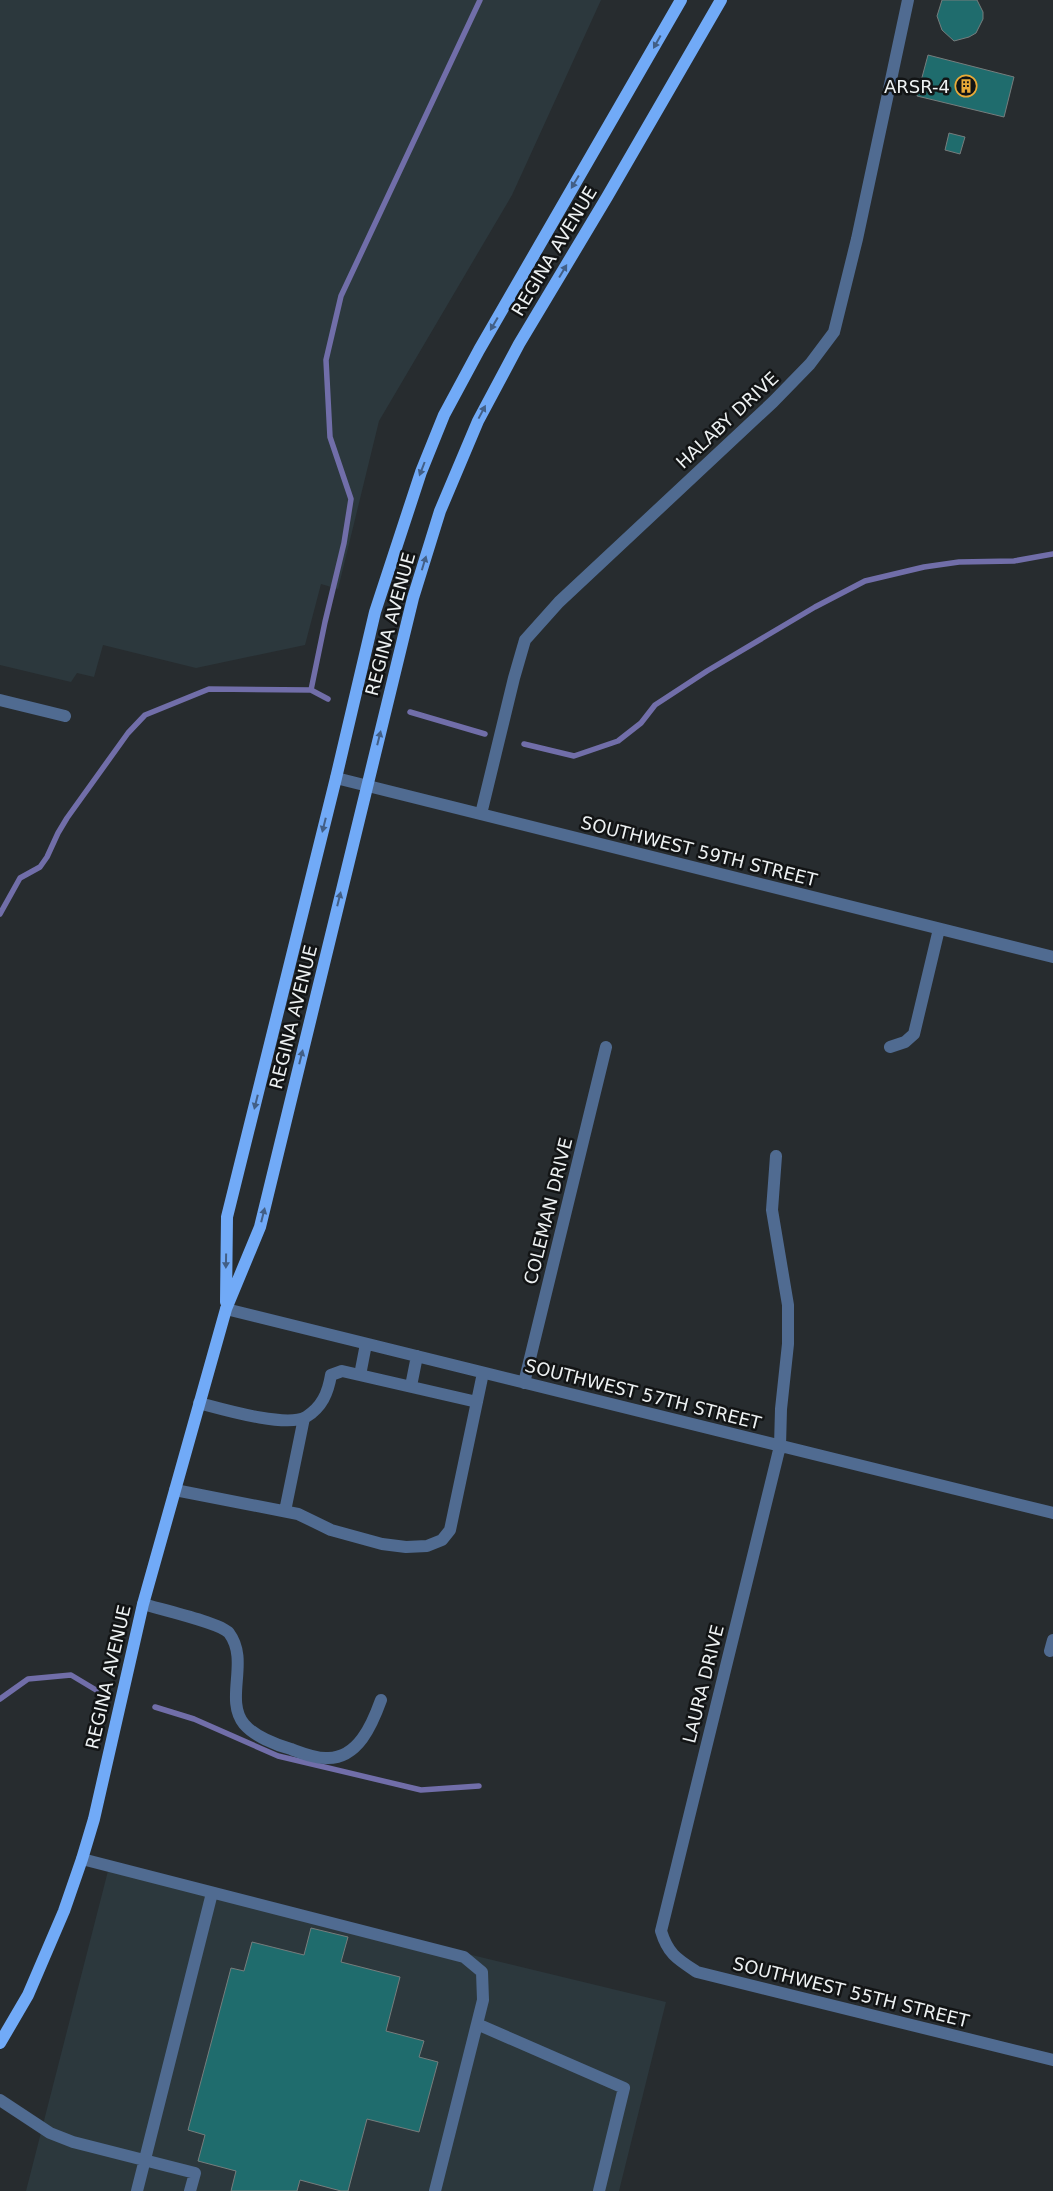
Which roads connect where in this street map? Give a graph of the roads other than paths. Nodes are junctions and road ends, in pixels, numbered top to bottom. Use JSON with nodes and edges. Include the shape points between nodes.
{"nodes":[{"id":1,"x":681,"y":0,"type":"edge"},
{"id":2,"x":720,"y":0,"type":"edge"},
{"id":3,"x":908,"y":0,"type":"edge"},
{"id":4,"x":0,"y":700,"type":"edge"},
{"id":5,"x":65,"y":716,"type":"dead end"},
{"id":6,"x":336,"y":778,"type":"junction"},
{"id":7,"x":367,"y":785,"type":"junction"},
{"id":8,"x":480,"y":814,"type":"junction"},
{"id":9,"x":939,"y":929,"type":"junction"},
{"id":10,"x":1053,"y":958,"type":"edge"},
{"id":11,"x":606,"y":1047,"type":"dead end"},
{"id":12,"x":890,"y":1048,"type":"dead end"},
{"id":13,"x":776,"y":1156,"type":"dead end"},
{"id":14,"x":226,"y":1309,"type":"junction"},
{"id":15,"x":366,"y":1344,"type":"junction"},
{"id":16,"x":417,"y":1356,"type":"junction"},
{"id":17,"x":483,"y":1373,"type":"junction"},
{"id":18,"x":360,"y":1375,"type":"junction"},
{"id":19,"x":524,"y":1382,"type":"junction"},
{"id":20,"x":411,"y":1386,"type":"junction"},
{"id":21,"x":477,"y":1402,"type":"junction"},
{"id":22,"x":199,"y":1403,"type":"junction"},
{"id":23,"x":304,"y":1418,"type":"junction"},
{"id":24,"x":780,"y":1446,"type":"junction"},
{"id":25,"x":175,"y":1490,"type":"junction"},
{"id":26,"x":285,"y":1511,"type":"junction"},
{"id":27,"x":1053,"y":1513,"type":"edge"},
{"id":28,"x":143,"y":1604,"type":"junction"},
{"id":29,"x":380,"y":1700,"type":"dead end"},
{"id":30,"x":82,"y":1860,"type":"junction"},
{"id":31,"x":212,"y":1892,"type":"junction"},
{"id":32,"x":661,"y":1931,"type":"joint"},
{"id":33,"x":477,"y":2024,"type":"junction"},
{"id":34,"x":0,"y":2043,"type":"edge"},
{"id":35,"x":1053,"y":2060,"type":"edge"},
{"id":36,"x":0,"y":2100,"type":"edge"},
{"id":37,"x":145,"y":2161,"type":"junction"},
{"id":38,"x":137,"y":2191,"type":"edge"},
{"id":39,"x":190,"y":2191,"type":"edge"},
{"id":40,"x":435,"y":2191,"type":"edge"},
{"id":41,"x":599,"y":2191,"type":"edge"}],
"edges":[{"from":1,"to":6,"type":"main road","name":"REGINA AVENUE","one_way":true,"via":[[444,415],[421,472],[375,612]]},
{"from":7,"to":2,"type":"main road","name":"REGINA AVENUE","one_way":true,"via":[[413,598],[440,511],[478,421],[519,344]]},
{"from":3,"to":8,"type":"street","name":"HALABY DRIVE","via":[[834,332],[810,364],[773,402],[559,602],[525,640]]},
{"from":4,"to":5,"type":"street"},
{"from":6,"to":7,"type":"street","name":"SOUTHWEST 59TH STREET"},
{"from":6,"to":14,"type":"main road","name":"REGINA AVENUE","one_way":true,"via":[[227,1217]]},
{"from":7,"to":8,"type":"street","name":"SOUTHWEST 59TH STREET"},
{"from":14,"to":7,"type":"main road","name":"REGINA AVENUE","one_way":true,"via":[[260,1227]]},
{"from":8,"to":9,"type":"street","name":"SOUTHWEST 59TH STREET"},
{"from":9,"to":10,"type":"street","name":"SOUTHWEST 59TH STREET"},
{"from":9,"to":12,"type":"street","via":[[914,1034]]},
{"from":11,"to":19,"type":"street","name":"COLEMAN DRIVE"},
{"from":13,"to":24,"type":"street","name":"LAURA DRIVE","via":[[772,1210],[788,1305]]},
{"from":14,"to":15,"type":"street","name":"SOUTHWEST 57TH STREET"},
{"from":14,"to":22,"type":"main road","name":"REGINA AVENUE"},
{"from":15,"to":16,"type":"street","name":"SOUTHWEST 57TH STREET"},
{"from":15,"to":18,"type":"street"},
{"from":16,"to":17,"type":"street","name":"SOUTHWEST 57TH STREET"},
{"from":16,"to":20,"type":"street"},
{"from":17,"to":19,"type":"street","name":"SOUTHWEST 57TH STREET"},
{"from":17,"to":21,"type":"street"},
{"from":18,"to":20,"type":"street"},
{"from":18,"to":23,"type":"street","via":[[342,1371],[331,1375],[328,1393]]},
{"from":19,"to":24,"type":"street","name":"SOUTHWEST 57TH STREET"},
{"from":20,"to":21,"type":"street"},
{"from":21,"to":26,"type":"street","via":[[456,1508],[450,1530],[442,1540],[428,1546],[382,1544],[331,1530]]},
{"from":22,"to":23,"type":"street","via":[[263,1418]]},
{"from":22,"to":25,"type":"main road","name":"REGINA AVENUE"},
{"from":23,"to":26,"type":"street"},
{"from":24,"to":27,"type":"street","name":"SOUTHWEST 57TH STREET"},
{"from":24,"to":32,"type":"street","name":"LAURA DRIVE"},
{"from":25,"to":26,"type":"street"},
{"from":25,"to":28,"type":"main road","name":"REGINA AVENUE"},
{"from":28,"to":29,"type":"street","via":[[212,1623],[228,1631],[238,1655],[235,1700],[238,1713],[245,1725],[258,1735],[285,1748],[326,1759],[352,1751],[369,1727]]},
{"from":28,"to":30,"type":"main road","name":"REGINA AVENUE"},
{"from":30,"to":31,"type":"street"},
{"from":30,"to":34,"type":"main road","name":"REGINA AVENUE","via":[[28,1995]]},
{"from":31,"to":33,"type":"street","via":[[464,1957],[482,1972],[483,2000]]},
{"from":31,"to":37,"type":"street"},
{"from":32,"to":35,"type":"street","name":"SOUTHWEST 55TH STREET","via":[[666,1948],[697,1972]]},
{"from":33,"to":40,"type":"street"},
{"from":33,"to":41,"type":"street","via":[[624,2088]]},
{"from":36,"to":37,"type":"street","via":[[50,2133]]},
{"from":37,"to":38,"type":"street"},
{"from":37,"to":39,"type":"street","via":[[194,2173]]}]}
